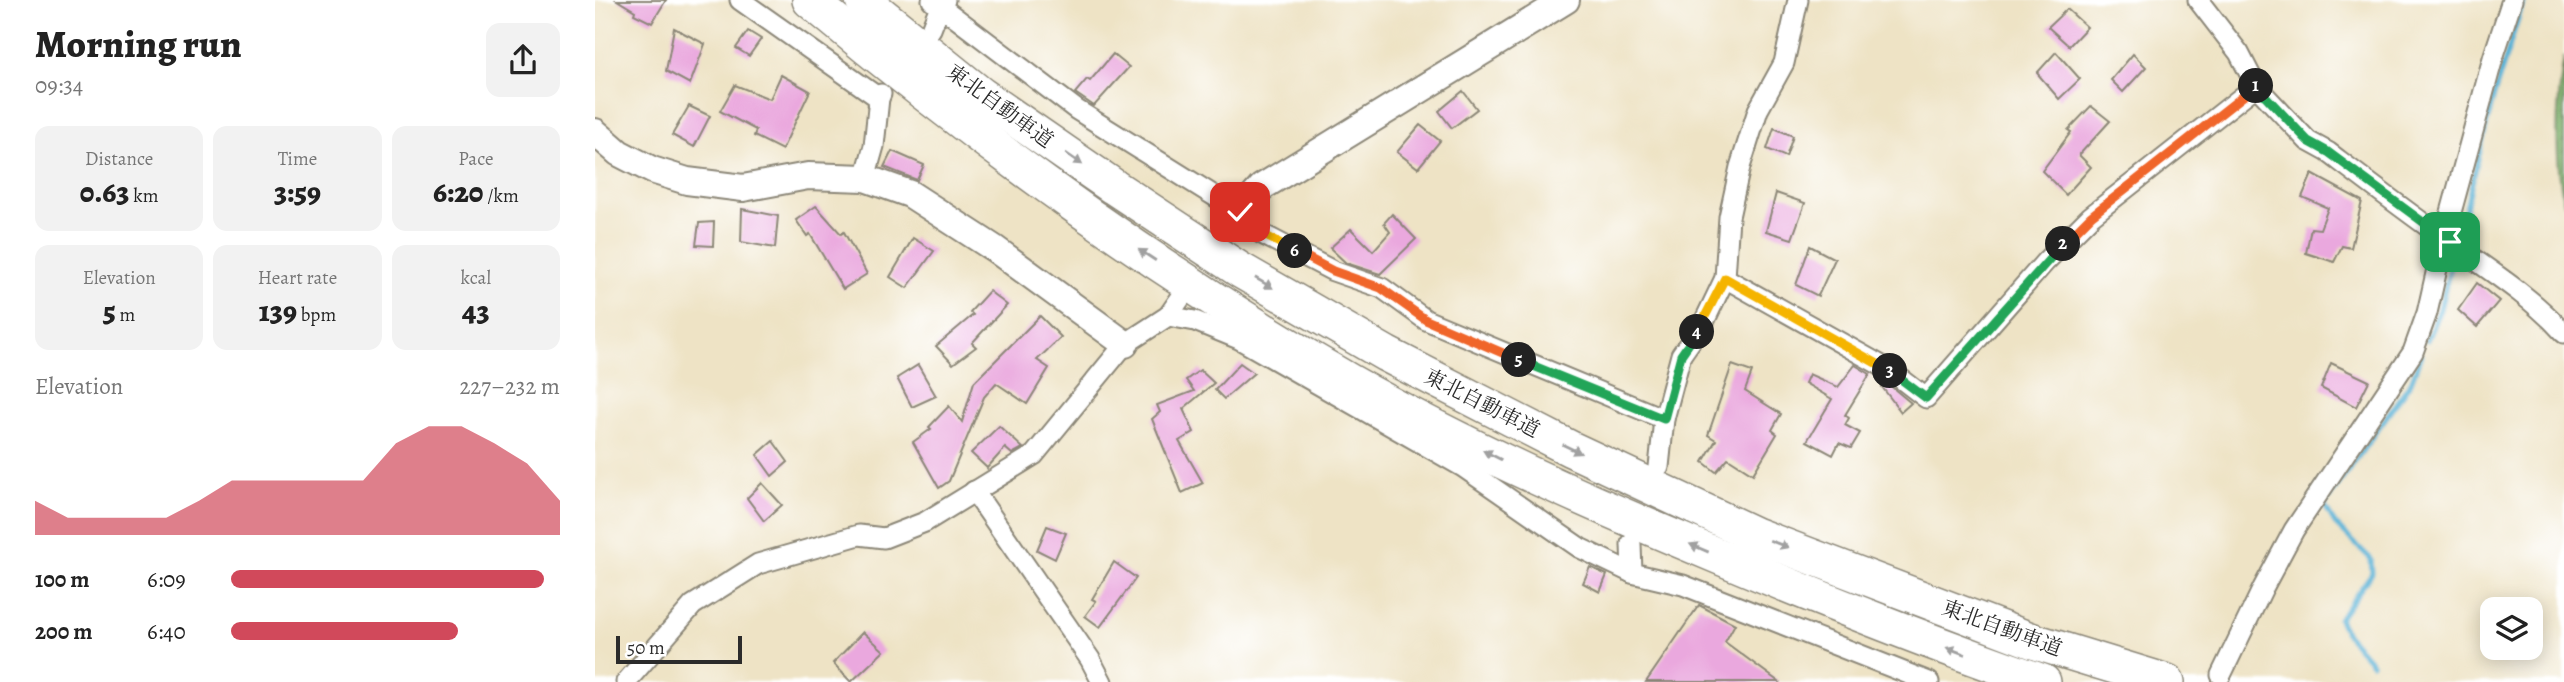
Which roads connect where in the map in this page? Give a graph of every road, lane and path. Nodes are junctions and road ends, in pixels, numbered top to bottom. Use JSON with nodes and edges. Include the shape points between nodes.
{"nodes":[{"id":1,"x":740,"y":0,"type":"edge"},
{"id":2,"x":810,"y":0,"type":"edge"},
{"id":3,"x":863,"y":0,"type":"edge"},
{"id":4,"x":1566,"y":0,"type":"edge"},
{"id":5,"x":1798,"y":0,"type":"edge"},
{"id":6,"x":2198,"y":0,"type":"edge"},
{"id":7,"x":2512,"y":0,"type":"edge"},
{"id":8,"x":939,"y":2,"type":"edge"},
{"id":9,"x":931,"y":29,"type":"dead end"},
{"id":10,"x":2256,"y":86,"type":"junction"},
{"id":11,"x":595,"y":134,"type":"edge"},
{"id":12,"x":865,"y":178,"type":"junction"},
{"id":13,"x":1240,"y":212,"type":"junction"},
{"id":14,"x":2452,"y":243,"type":"junction"},
{"id":15,"x":1725,"y":278,"type":"junction"},
{"id":16,"x":1182,"y":296,"type":"tunnel mouth"},
{"id":17,"x":1168,"y":316,"type":"junction"},
{"id":18,"x":2564,"y":333,"type":"edge"},
{"id":19,"x":1125,"y":344,"type":"junction"},
{"id":20,"x":1664,"y":419,"type":"junction"},
{"id":21,"x":1659,"y":467,"type":"dead end"},
{"id":22,"x":974,"y":491,"type":"junction"},
{"id":23,"x":1631,"y":544,"type":"dead end"},
{"id":24,"x":1632,"y":573,"type":"junction"},
{"id":25,"x":2221,"y":675,"type":"dead end"},
{"id":26,"x":625,"y":682,"type":"edge"},
{"id":27,"x":1102,"y":682,"type":"edge"},
{"id":28,"x":1929,"y":682,"type":"edge"},
{"id":29,"x":2043,"y":682,"type":"edge"},
{"id":30,"x":2167,"y":682,"type":"edge"}],
"edges":[{"from":1,"to":12,"type":"street","via":[[880,96]]},
{"from":29,"to":2,"type":"highway","name":"東北自動車道","one_way":true,"via":[[1868,618],[1669,536],[1520,470],[1352,383],[1090,218],[975,134]]},
{"from":3,"to":30,"type":"highway","name":"東北自動車道","one_way":true,"via":[[981,95],[1114,187],[1240,270],[1386,354],[1571,449],[1755,535],[2032,641]]},
{"from":4,"to":13,"type":"street","via":[[1262,187]]},
{"from":5,"to":15,"type":"street","via":[[1784,63],[1758,110],[1740,167],[1729,217]]},
{"from":6,"to":10,"type":"street","via":[[2239,54]]},
{"from":7,"to":14,"type":"street","via":[[2493,58]]},
{"from":8,"to":9,"type":"street"},
{"from":8,"to":13,"type":"street","via":[[1077,110]]},
{"from":10,"to":14,"type":"street","via":[[2308,141]]},
{"from":10,"to":15,"type":"street","via":[[2091,216],[1926,398],[1891,371]]},
{"from":11,"to":12,"type":"street","via":[[619,153],[687,181],[743,188],[808,176]]},
{"from":12,"to":19,"type":"street","via":[[910,194],[940,212]]},
{"from":13,"to":20,"type":"street","via":[[1262,234],[1333,271],[1381,288],[1426,320]]},
{"from":14,"to":18,"type":"street","via":[[2545,312]]},
{"from":14,"to":25,"type":"street","via":[[2413,352],[2294,530]]},
{"from":15,"to":20,"type":"street","via":[[1704,322],[1681,355]]},
{"from":16,"to":17,"type":"street"},
{"from":17,"to":19,"type":"street"},
{"from":17,"to":24,"type":"street","via":[[1195,321],[1238,339],[1463,467],[1580,548]]},
{"from":19,"to":22,"type":"street","via":[[1034,455]]},
{"from":20,"to":21,"type":"street"},
{"from":22,"to":26,"type":"street","via":[[925,522],[884,538],[859,535],[758,564],[693,605]]},
{"from":22,"to":27,"type":"street"},
{"from":23,"to":24,"type":"street"},
{"from":24,"to":28,"type":"street","via":[[1683,585]]}]}
